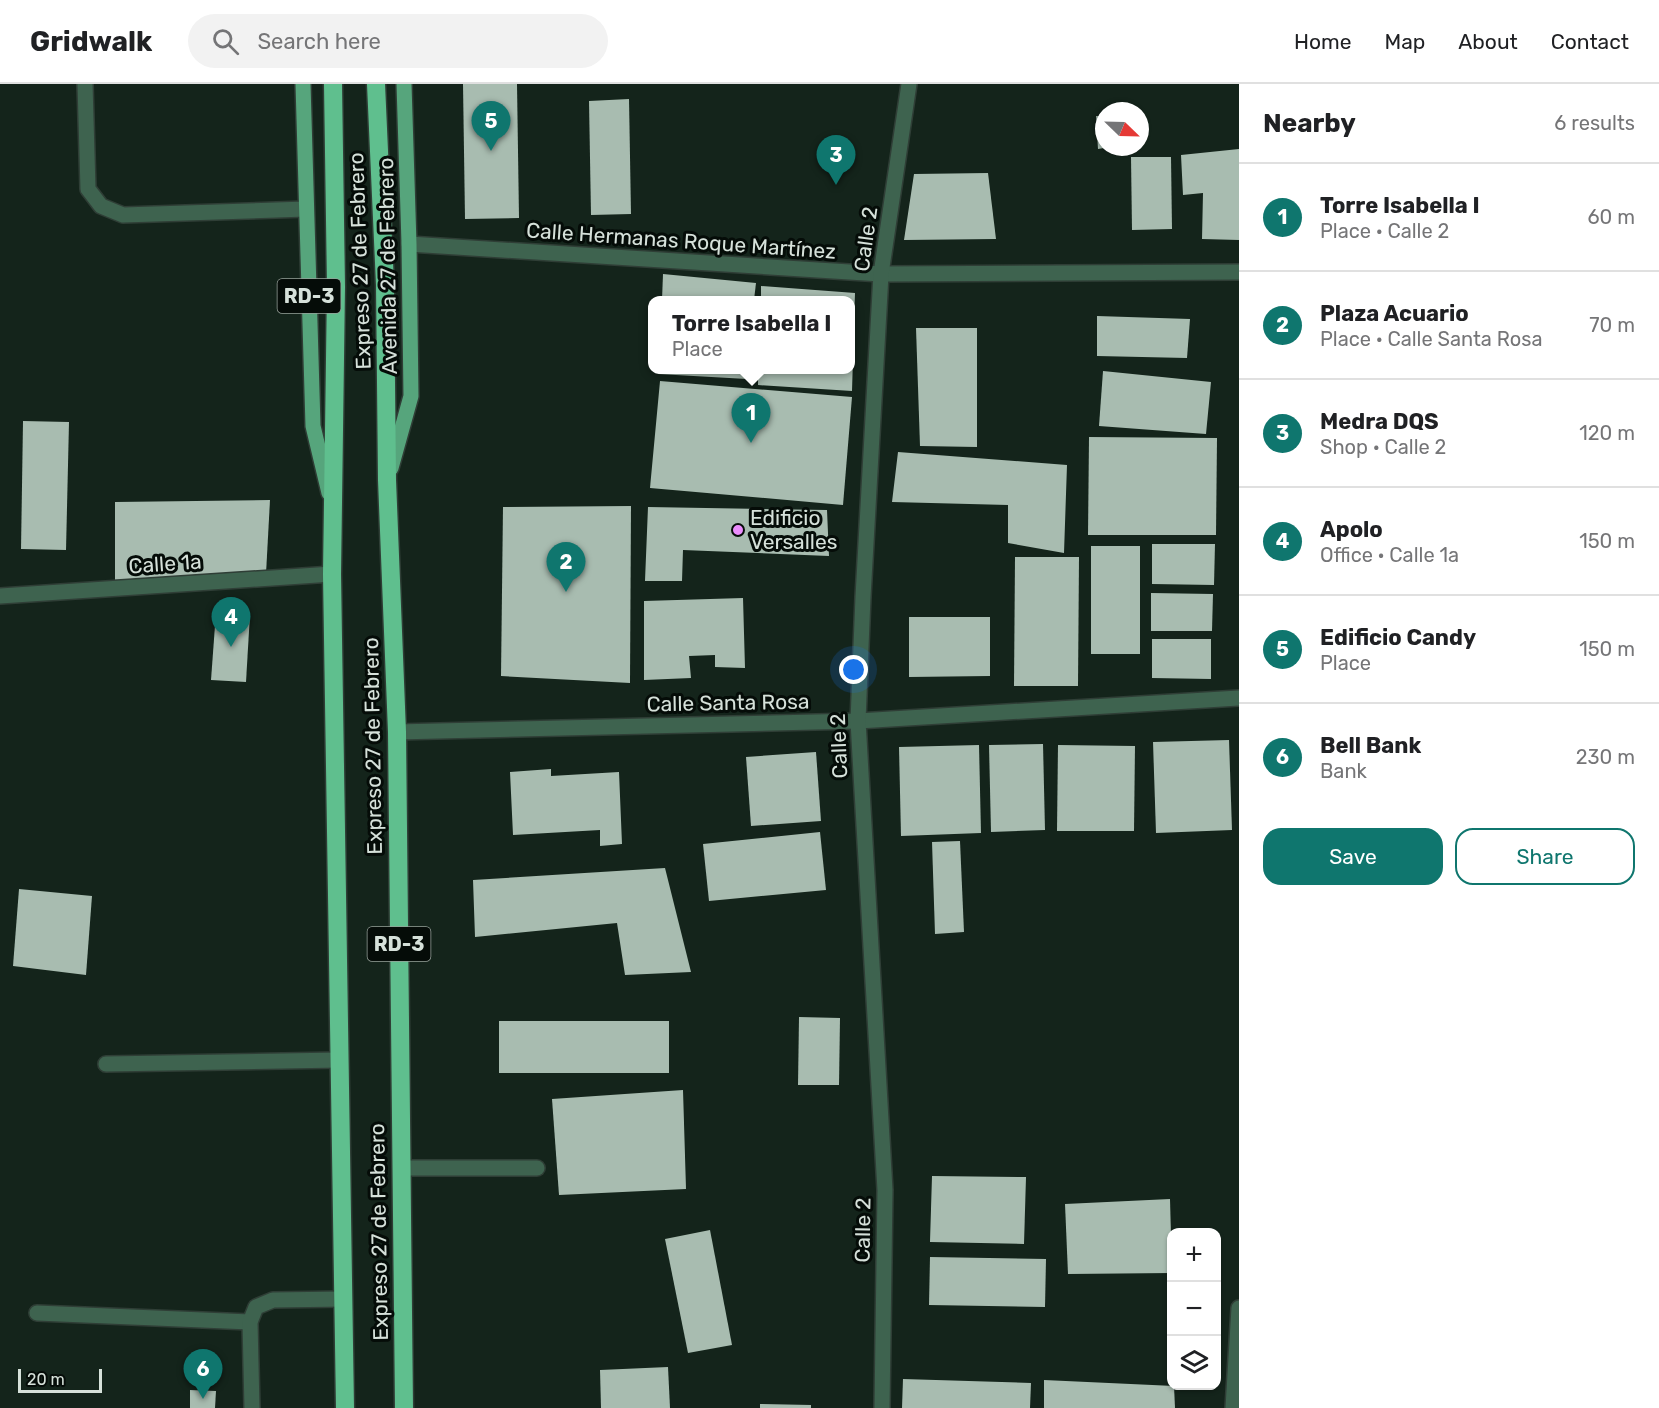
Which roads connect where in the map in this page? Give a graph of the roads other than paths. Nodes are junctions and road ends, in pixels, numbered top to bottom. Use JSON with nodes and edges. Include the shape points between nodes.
{"nodes":[{"id":1,"x":85,"y":84,"type":"edge"},
{"id":2,"x":303,"y":84,"type":"edge"},
{"id":3,"x":333,"y":84,"type":"edge"},
{"id":4,"x":376,"y":84,"type":"edge"},
{"id":5,"x":404,"y":84,"type":"edge"},
{"id":6,"x":909,"y":84,"type":"edge"},
{"id":7,"x":306,"y":209,"type":"junction"},
{"id":8,"x":409,"y":244,"type":"junction"},
{"id":9,"x":1239,"y":272,"type":"edge"},
{"id":10,"x":881,"y":274,"type":"junction"},
{"id":11,"x":387,"y":480,"type":"junction"},
{"id":12,"x":332,"y":505,"type":"junction"},
{"id":13,"x":332,"y":574,"type":"junction"},
{"id":14,"x":0,"y":596,"type":"edge"},
{"id":15,"x":1239,"y":698,"type":"edge"},
{"id":16,"x":858,"y":721,"type":"junction"},
{"id":17,"x":397,"y":732,"type":"junction"},
{"id":18,"x":339,"y":1060,"type":"junction"},
{"id":19,"x":106,"y":1064,"type":"dead end"},
{"id":20,"x":401,"y":1168,"type":"junction"},
{"id":21,"x":537,"y":1168,"type":"dead end"},
{"id":22,"x":344,"y":1299,"type":"junction"},
{"id":23,"x":1239,"y":1308,"type":"edge"},
{"id":24,"x":37,"y":1313,"type":"dead end"},
{"id":25,"x":250,"y":1322,"type":"junction"},
{"id":26,"x":252,"y":1408,"type":"edge"},
{"id":27,"x":345,"y":1408,"type":"edge"},
{"id":28,"x":404,"y":1408,"type":"edge"},
{"id":29,"x":882,"y":1408,"type":"edge"},
{"id":30,"x":1233,"y":1408,"type":"edge"}],
"edges":[{"from":1,"to":7,"type":"street","via":[[88,189],[101,206],[123,215]]},
{"from":2,"to":7,"type":"main road","number":"RD-3"},
{"from":3,"to":12,"type":"highway","name":"Expreso 27 de Febrero","number":"RD-3","via":[[336,287]]},
{"from":4,"to":11,"type":"highway","name":"Expreso 27 de Febrero","number":"RD-3","via":[[385,285]]},
{"from":5,"to":8,"type":"main road","name":"Avenida 27 de Febrero","number":"RD-3"},
{"from":6,"to":10,"type":"street","name":"Calle 2"},
{"from":7,"to":12,"type":"main road","number":"RD-3","via":[[313,426]]},
{"from":8,"to":10,"type":"street","name":"Calle Hermanas Roque Martínez"},
{"from":8,"to":11,"type":"main road","name":"Avenida 27 de Febrero","number":"RD-3","via":[[411,396]]},
{"from":9,"to":10,"type":"street","name":"Calle Hermanas Roque Martínez"},
{"from":10,"to":16,"type":"street","name":"Calle 2"},
{"from":11,"to":17,"type":"highway","name":"Expreso 27 de Febrero","number":"RD-3"},
{"from":12,"to":13,"type":"highway","name":"Expreso 27 de Febrero","number":"RD-3"},
{"from":13,"to":14,"type":"street","name":"Calle 1a"},
{"from":13,"to":18,"type":"highway","name":"Expreso 27 de Febrero","number":"RD-3"},
{"from":15,"to":16,"type":"street","name":"Calle Santa Rosa"},
{"from":16,"to":17,"type":"street","name":"Calle Santa Rosa"},
{"from":16,"to":29,"type":"street","name":"Calle 2","via":[[885,1190]]},
{"from":17,"to":20,"type":"highway","name":"Expreso 27 de Febrero","number":"RD-3"},
{"from":18,"to":19,"type":"street"},
{"from":18,"to":22,"type":"highway","name":"Expreso 27 de Febrero","number":"RD-3"},
{"from":20,"to":21,"type":"street"},
{"from":20,"to":28,"type":"highway","name":"Expreso 27 de Febrero","number":"RD-3"},
{"from":22,"to":25,"type":"street","via":[[273,1300],[256,1307]]},
{"from":22,"to":27,"type":"highway","name":"Expreso 27 de Febrero","number":"RD-3"},
{"from":23,"to":30,"type":"street"},
{"from":24,"to":25,"type":"street"},
{"from":25,"to":26,"type":"street"}]}
